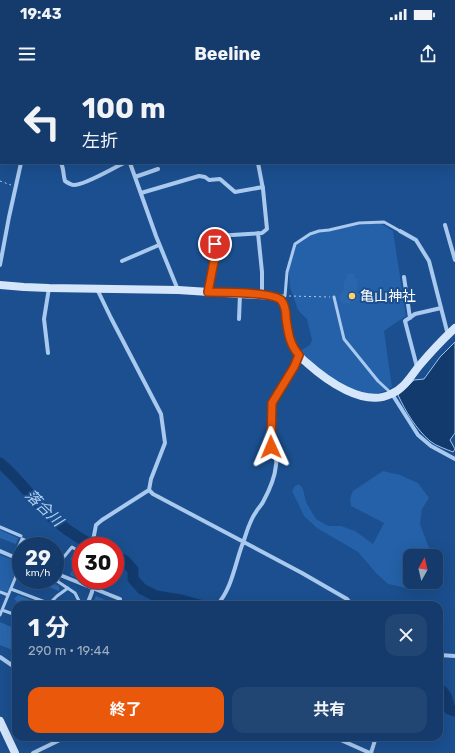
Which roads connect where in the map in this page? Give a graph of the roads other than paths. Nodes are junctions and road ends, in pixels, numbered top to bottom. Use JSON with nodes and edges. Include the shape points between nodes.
{"nodes":[{"id":1,"x":21,"y":164,"type":"edge"},
{"id":2,"x":61,"y":164,"type":"edge"},
{"id":3,"x":122,"y":164,"type":"edge"},
{"id":4,"x":130,"y":164,"type":"edge"},
{"id":5,"x":258,"y":164,"type":"edge"},
{"id":6,"x":158,"y":169,"type":"dead end"},
{"id":7,"x":135,"y":177,"type":"junction"},
{"id":8,"x":263,"y":187,"type":"junction"},
{"id":9,"x":141,"y":193,"type":"junction"},
{"id":10,"x":445,"y":225,"type":"dead end"},
{"id":11,"x":400,"y":231,"type":"joint"},
{"id":12,"x":258,"y":233,"type":"junction"},
{"id":13,"x":159,"y":245,"type":"junction"},
{"id":14,"x":455,"y":260,"type":"edge"},
{"id":15,"x":122,"y":261,"type":"dead end"},
{"id":16,"x":0,"y":266,"type":"edge"},
{"id":17,"x":404,"y":277,"type":"dead end"},
{"id":18,"x":0,"y":284,"type":"edge"},
{"id":19,"x":50,"y":288,"type":"junction"},
{"id":20,"x":97,"y":289,"type":"junction"},
{"id":21,"x":178,"y":290,"type":"junction"},
{"id":22,"x":208,"y":292,"type":"junction"},
{"id":23,"x":240,"y":293,"type":"junction"},
{"id":24,"x":262,"y":294,"type":"junction"},
{"id":25,"x":273,"y":296,"type":"junction"},
{"id":26,"x":334,"y":297,"type":"road end"},
{"id":27,"x":441,"y":308,"type":"junction"},
{"id":28,"x":410,"y":318,"type":"junction"},
{"id":29,"x":239,"y":319,"type":"dead end"},
{"id":30,"x":455,"y":328,"type":"edge"},
{"id":31,"x":448,"y":335,"type":"junction"},
{"id":32,"x":48,"y":352,"type":"dead end"},
{"id":33,"x":299,"y":355,"type":"junction"},
{"id":34,"x":418,"y":369,"type":"junction"},
{"id":35,"x":392,"y":394,"type":"junction"},
{"id":36,"x":455,"y":458,"type":"edge"},
{"id":37,"x":149,"y":490,"type":"junction"},
{"id":38,"x":0,"y":527,"type":"edge"},
{"id":39,"x":21,"y":536,"type":"dead end"},
{"id":40,"x":94,"y":537,"type":"edge"},
{"id":41,"x":243,"y":541,"type":"junction"},
{"id":42,"x":72,"y":547,"type":"edge"},
{"id":43,"x":0,"y":551,"type":"edge"},
{"id":44,"x":12,"y":556,"type":"edge"},
{"id":45,"x":64,"y":557,"type":"edge"},
{"id":46,"x":64,"y":585,"type":"edge"},
{"id":47,"x":68,"y":588,"type":"junction"},
{"id":48,"x":11,"y":589,"type":"joint"},
{"id":49,"x":92,"y":589,"type":"edge"},
{"id":50,"x":95,"y":589,"type":"edge"},
{"id":51,"x":0,"y":592,"type":"edge"},
{"id":52,"x":8,"y":595,"type":"junction"},
{"id":53,"x":120,"y":599,"type":"dead end"},
{"id":54,"x":42,"y":601,"type":"edge"},
{"id":55,"x":54,"y":601,"type":"edge"},
{"id":56,"x":79,"y":601,"type":"edge"},
{"id":57,"x":88,"y":601,"type":"edge"},
{"id":58,"x":220,"y":601,"type":"edge"},
{"id":59,"x":349,"y":601,"type":"edge"},
{"id":60,"x":2,"y":610,"type":"junction"},
{"id":61,"x":12,"y":614,"type":"edge"},
{"id":62,"x":0,"y":615,"type":"edge"},
{"id":63,"x":443,"y":655,"type":"edge"},
{"id":64,"x":455,"y":656,"type":"edge"},
{"id":65,"x":0,"y":657,"type":"edge"},
{"id":66,"x":12,"y":665,"type":"edge"},
{"id":67,"x":0,"y":721,"type":"edge"},
{"id":68,"x":58,"y":741,"type":"edge"},
{"id":69,"x":343,"y":741,"type":"edge"},
{"id":70,"x":375,"y":741,"type":"edge"},
{"id":71,"x":15,"y":753,"type":"edge"},
{"id":72,"x":33,"y":753,"type":"edge"},
{"id":73,"x":371,"y":753,"type":"edge"}],
"edges":[{"from":1,"to":16,"type":"street"},
{"from":2,"to":3,"type":"street","via":[[65,181],[74,185]]},
{"from":4,"to":7,"type":"street"},
{"from":5,"to":8,"type":"street"},
{"from":6,"to":7,"type":"street"},
{"from":7,"to":9,"type":"street"},
{"from":8,"to":9,"type":"street","via":[[235,192],[220,179],[209,180],[199,176]]},
{"from":8,"to":12,"type":"street","via":[[267,229]]},
{"from":9,"to":13,"type":"street"},
{"from":10,"to":14,"type":"street"},
{"from":11,"to":25,"type":"lane","via":[[380,222],[359,223],[310,234],[295,244],[287,272],[284,296]]},
{"from":11,"to":27,"type":"street","via":[[416,240],[429,261]]},
{"from":12,"to":22,"type":"street","via":[[216,236]]},
{"from":12,"to":24,"type":"street"},
{"from":13,"to":15,"type":"street"},
{"from":13,"to":21,"type":"street"},
{"from":17,"to":28,"type":"street"},
{"from":18,"to":19,"type":"street"},
{"from":19,"to":20,"type":"street"},
{"from":19,"to":32,"type":"street","via":[[44,319]]},
{"from":20,"to":21,"type":"street"},
{"from":20,"to":37,"type":"street","via":[[161,414],[165,443]]},
{"from":21,"to":22,"type":"street"},
{"from":22,"to":23,"type":"street"},
{"from":23,"to":24,"type":"street"},
{"from":23,"to":29,"type":"street"},
{"from":24,"to":25,"type":"street"},
{"from":25,"to":33,"type":"street","via":[[284,305],[288,335]]},
{"from":26,"to":35,"type":"lane","via":[[344,340]]},
{"from":27,"to":28,"type":"street","via":[[415,314]]},
{"from":27,"to":31,"type":"street"},
{"from":28,"to":34,"type":"street","via":[[406,321]]},
{"from":30,"to":31,"type":"street"},
{"from":31,"to":34,"type":"street"},
{"from":33,"to":35,"type":"street","via":[[325,378],[358,395],[376,398]]},
{"from":33,"to":41,"type":"street","via":[[272,403],[270,442],[277,459],[276,466],[262,504]]},
{"from":34,"to":35,"type":"street"},
{"from":35,"to":36,"type":"street","via":[[418,435],[431,446]]},
{"from":37,"to":40,"type":"street","via":[[96,525]]},
{"from":37,"to":41,"type":"street"},
{"from":38,"to":39,"type":"lane"},
{"from":41,"to":58,"type":"street","via":[[229,587]]},
{"from":41,"to":59,"type":"street"},
{"from":42,"to":45,"type":"lane"},
{"from":43,"to":44,"type":"street"},
{"from":46,"to":47,"type":"lane"},
{"from":47,"to":55,"type":"lane"},
{"from":47,"to":56,"type":"lane","via":[[75,593]]},
{"from":48,"to":52,"type":"lane"},
{"from":48,"to":54,"type":"lane"},
{"from":49,"to":57,"type":"street"},
{"from":50,"to":53,"type":"street"},
{"from":51,"to":52,"type":"lane"},
{"from":52,"to":60,"type":"lane"},
{"from":60,"to":61,"type":"lane"},
{"from":60,"to":62,"type":"lane"},
{"from":63,"to":64,"type":"street"},
{"from":65,"to":66,"type":"street"},
{"from":67,"to":71,"type":"street"},
{"from":68,"to":72,"type":"street"},
{"from":69,"to":73,"type":"street"},
{"from":70,"to":73,"type":"street"}]}
